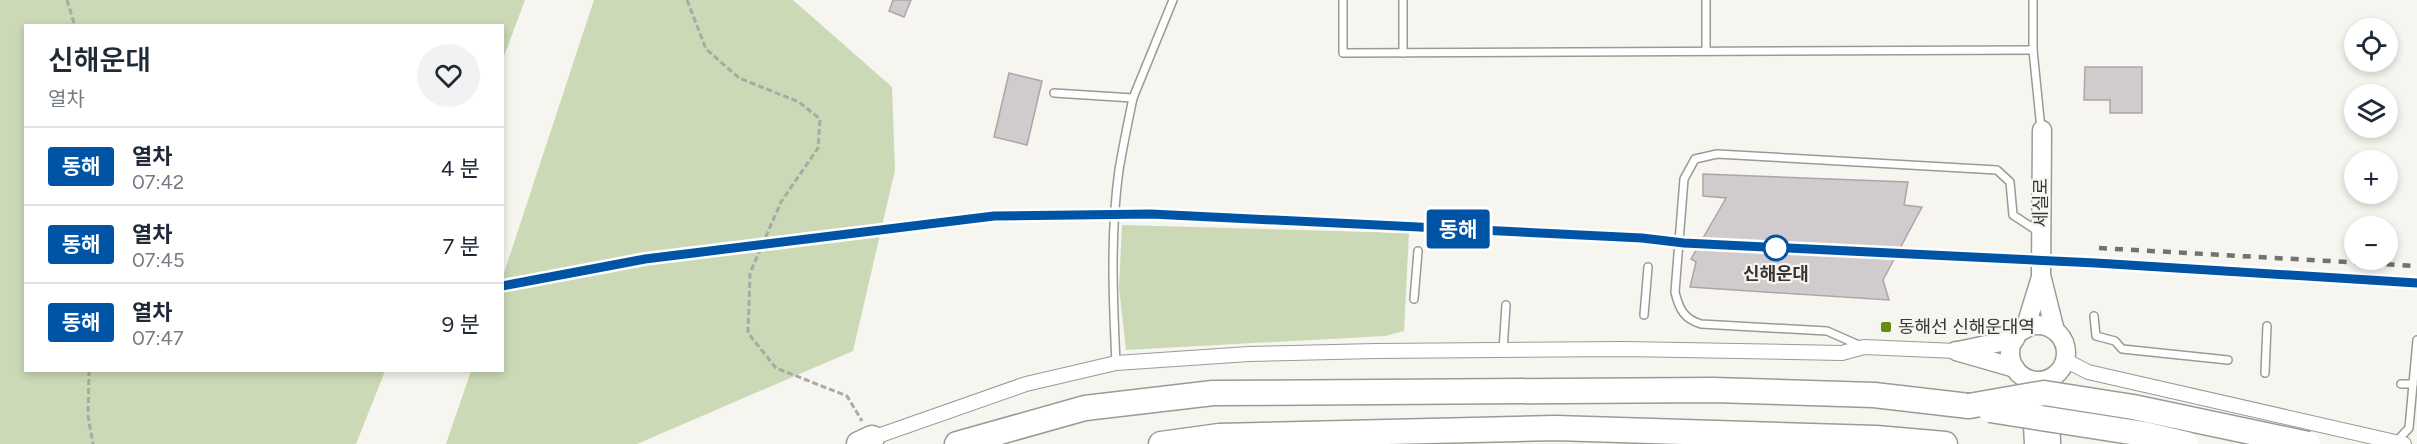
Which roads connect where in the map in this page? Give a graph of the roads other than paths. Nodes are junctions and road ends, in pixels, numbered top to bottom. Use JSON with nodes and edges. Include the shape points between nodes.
{"nodes":[{"id":1,"x":1173,"y":0,"type":"edge"},
{"id":2,"x":1343,"y":0,"type":"edge"},
{"id":3,"x":1403,"y":0,"type":"edge"},
{"id":4,"x":1706,"y":0,"type":"edge"},
{"id":5,"x":2033,"y":0,"type":"edge"},
{"id":6,"x":2033,"y":50,"type":"junction"},
{"id":7,"x":1706,"y":51,"type":"junction"},
{"id":8,"x":1402,"y":53,"type":"junction"},
{"id":9,"x":1054,"y":93,"type":"dead end"},
{"id":10,"x":1133,"y":98,"type":"junction"},
{"id":11,"x":2042,"y":130,"type":"joint"},
{"id":12,"x":2041,"y":233,"type":"junction"},
{"id":13,"x":1418,"y":251,"type":"dead end"},
{"id":14,"x":1648,"y":267,"type":"dead end"},
{"id":15,"x":2042,"y":275,"type":"junction"},
{"id":16,"x":1414,"y":299,"type":"dead end"},
{"id":17,"x":1506,"y":305,"type":"dead end"},
{"id":18,"x":1644,"y":315,"type":"dead end"},
{"id":19,"x":2094,"y":316,"type":"dead end"},
{"id":20,"x":2267,"y":326,"type":"dead end"},
{"id":21,"x":2055,"y":330,"type":"junction"},
{"id":22,"x":2020,"y":334,"type":"junction"},
{"id":23,"x":2417,"y":340,"type":"edge"},
{"id":24,"x":1864,"y":347,"type":"junction"},
{"id":25,"x":1503,"y":350,"type":"junction"},
{"id":26,"x":1956,"y":351,"type":"junction"},
{"id":27,"x":2065,"y":360,"type":"junction"},
{"id":28,"x":2228,"y":360,"type":"dead end"},
{"id":29,"x":1116,"y":363,"type":"junction"},
{"id":30,"x":2015,"y":368,"type":"junction"},
{"id":31,"x":2265,"y":373,"type":"dead end"},
{"id":32,"x":2039,"y":379,"type":"junction"},
{"id":33,"x":2401,"y":384,"type":"dead end"},
{"id":34,"x":2413,"y":384,"type":"junction"},
{"id":35,"x":1969,"y":406,"type":"junction"},
{"id":36,"x":865,"y":441,"type":"edge"},
{"id":37,"x":967,"y":441,"type":"edge"},
{"id":38,"x":2400,"y":443,"type":"edge"},
{"id":39,"x":1161,"y":444,"type":"edge"},
{"id":40,"x":1945,"y":444,"type":"edge"},
{"id":41,"x":2034,"y":444,"type":"edge"},
{"id":42,"x":2051,"y":444,"type":"edge"},
{"id":43,"x":2186,"y":444,"type":"edge"},
{"id":44,"x":2308,"y":444,"type":"edge"}],
"edges":[{"from":1,"to":10,"type":"lane"},
{"from":2,"to":8,"type":"lane","via":[[1342,53]]},
{"from":3,"to":8,"type":"lane"},
{"from":4,"to":7,"type":"lane"},
{"from":5,"to":6,"type":"lane"},
{"from":6,"to":7,"type":"lane"},
{"from":6,"to":11,"type":"lane"},
{"from":7,"to":8,"type":"lane"},
{"from":9,"to":10,"type":"lane"},
{"from":10,"to":29,"type":"lane","via":[[1119,172],[1114,234]]},
{"from":11,"to":12,"type":"street","name":"세실로"},
{"from":12,"to":15,"type":"street","name":"세실로"},
{"from":12,"to":24,"type":"lane","via":[[2013,215],[2010,182],[1997,170],[1717,154],[1695,159],[1684,179],[1675,292],[1679,309],[1689,320],[1701,324],[1827,331]]},
{"from":13,"to":16,"type":"lane"},
{"from":14,"to":18,"type":"lane"},
{"from":15,"to":21,"type":"street","name":"세실로"},
{"from":15,"to":22,"type":"street","name":"세실로"},
{"from":17,"to":25,"type":"lane"},
{"from":19,"to":28,"type":"lane","via":[[2096,336],[2115,341],[2122,349]]},
{"from":20,"to":31,"type":"lane"},
{"from":21,"to":22,"type":"street","via":[[2040,325]]},
{"from":21,"to":27,"type":"street","name":"세실로","via":[[2064,344]]},
{"from":22,"to":26,"type":"street"},
{"from":22,"to":30,"type":"street","name":"세실로","via":[[2010,353]]},
{"from":23,"to":34,"type":"lane"},
{"from":24,"to":25,"type":"street","via":[[1842,353]]},
{"from":24,"to":26,"type":"street"},
{"from":25,"to":29,"type":"street","via":[[1249,354]]},
{"from":26,"to":30,"type":"street"},
{"from":27,"to":32,"type":"street","via":[[2056,374]]},
{"from":27,"to":38,"type":"street","via":[[2088,372]]},
{"from":29,"to":36,"type":"street","via":[[1026,384]]},
{"from":30,"to":32,"type":"street"},
{"from":32,"to":41,"type":"street"},
{"from":32,"to":42,"type":"street"},
{"from":33,"to":34,"type":"lane"},
{"from":34,"to":38,"type":"lane","via":[[2409,428]]},
{"from":35,"to":37,"type":"highway","via":[[1875,395],[1713,390],[1213,393],[1085,408]]},
{"from":35,"to":43,"type":"highway","bridge":true},
{"from":35,"to":44,"type":"highway","bridge":true,"via":[[2044,393],[2133,407]]},
{"from":39,"to":40,"type":"highway","via":[[1219,436],[1556,428],[1876,438]]}]}
